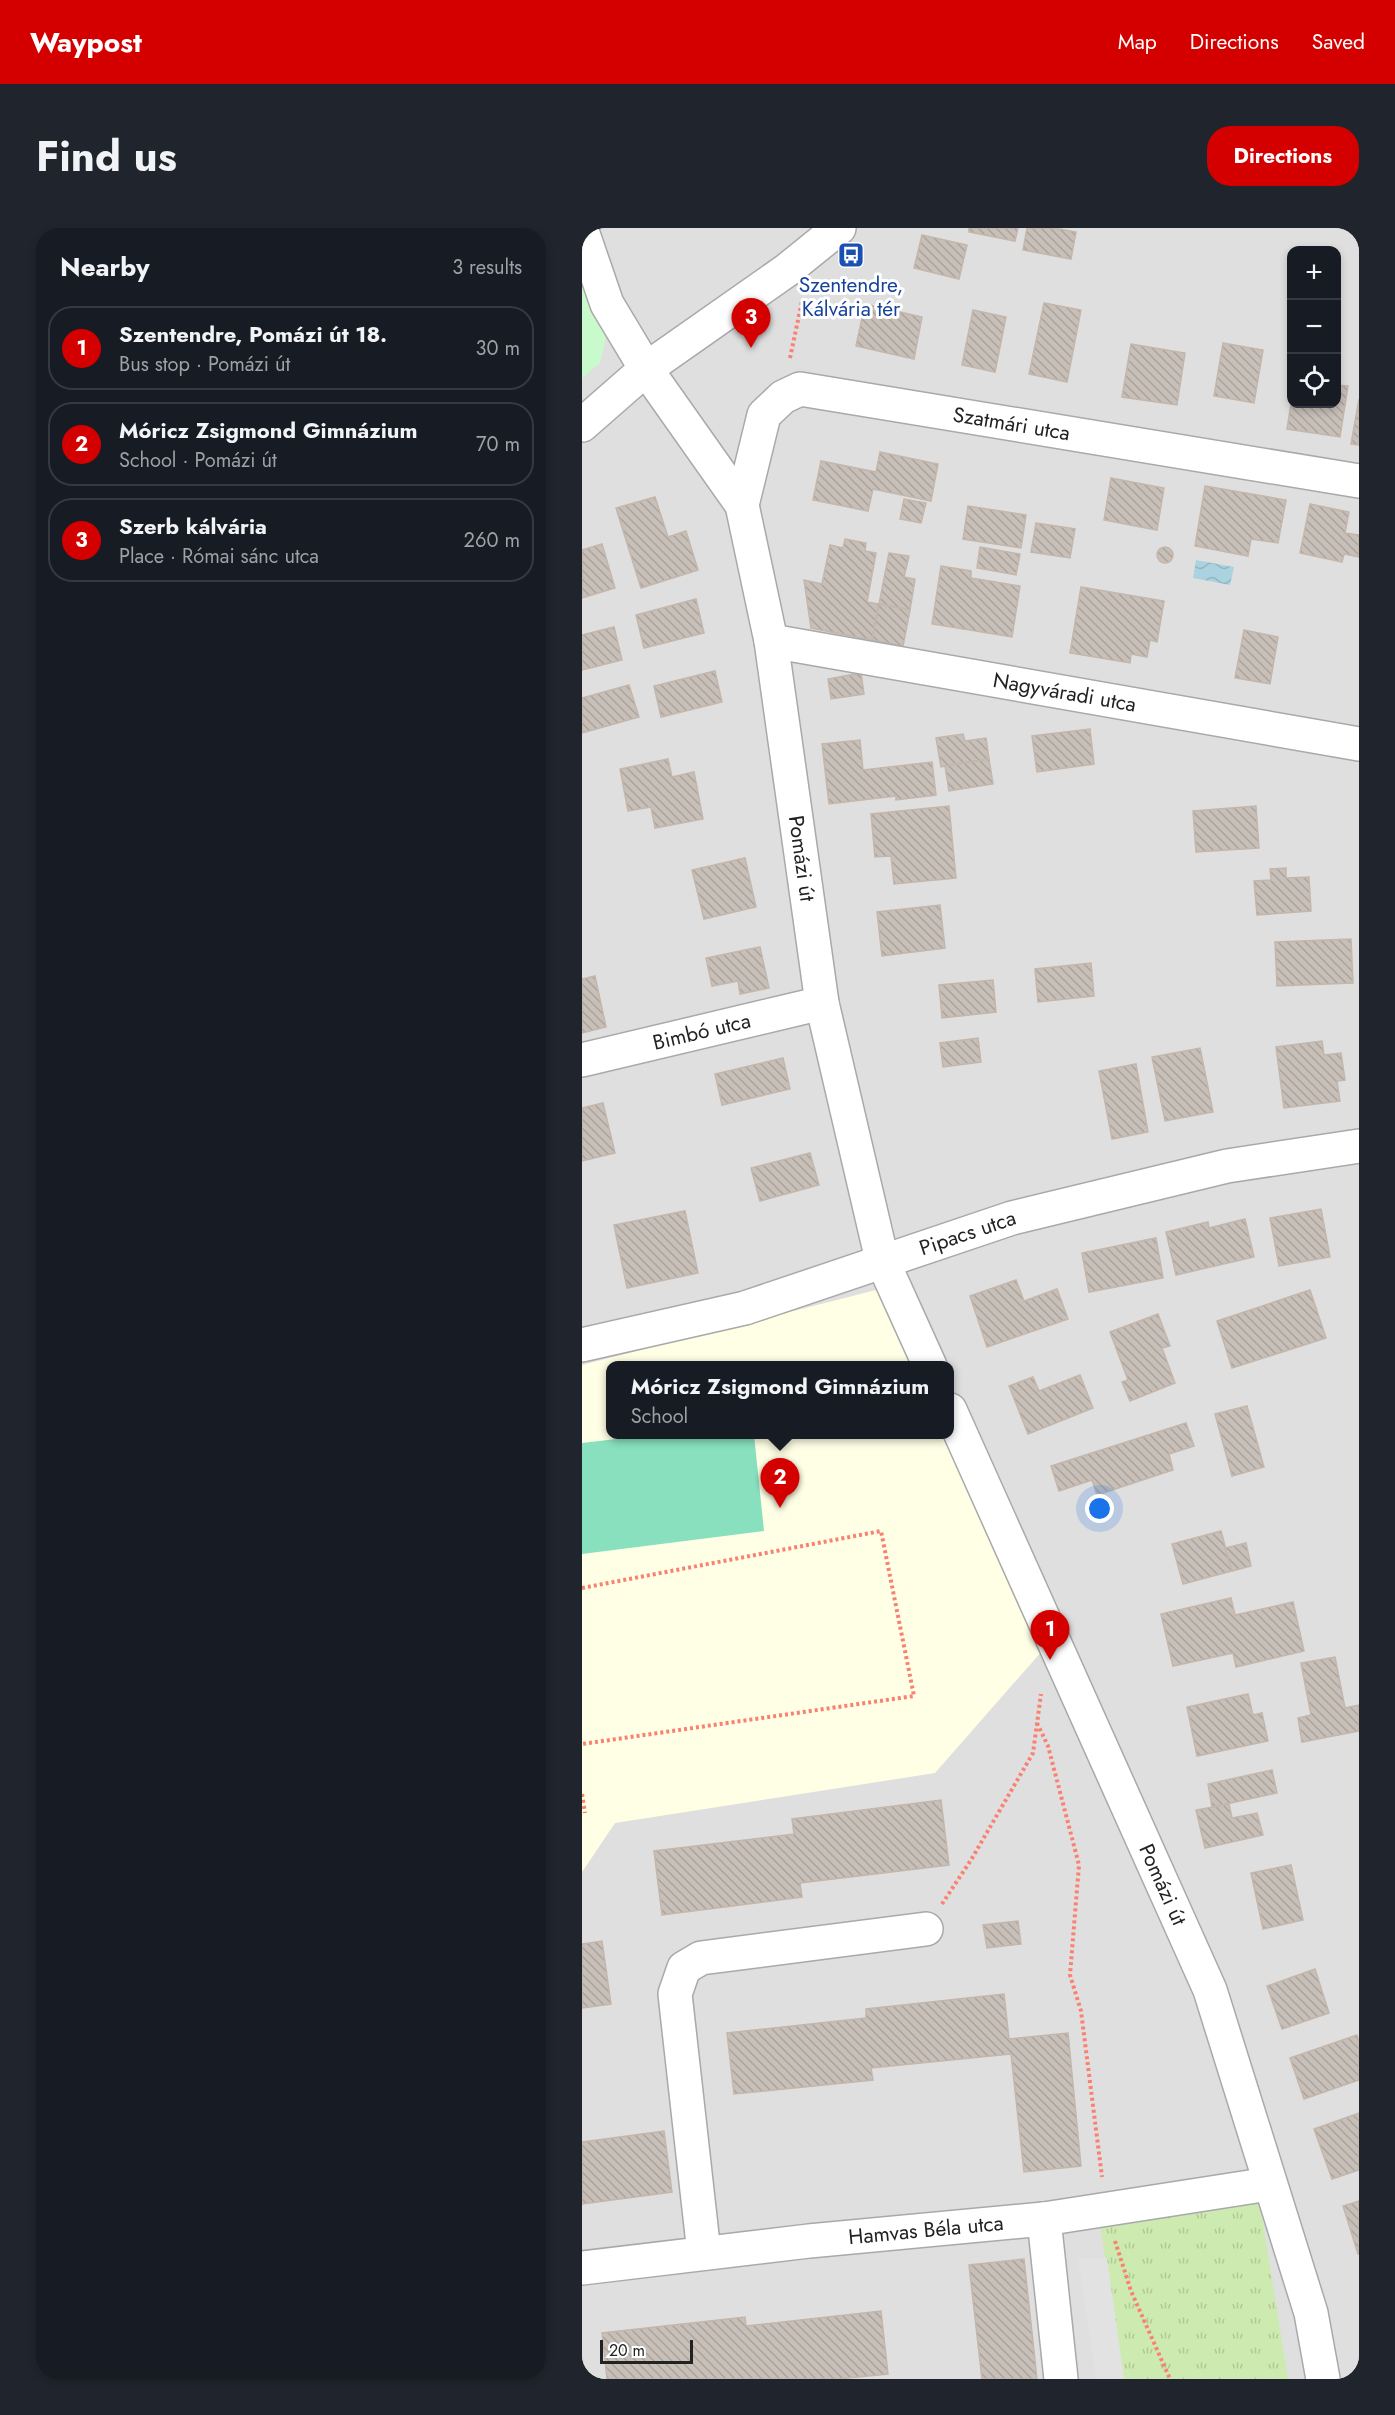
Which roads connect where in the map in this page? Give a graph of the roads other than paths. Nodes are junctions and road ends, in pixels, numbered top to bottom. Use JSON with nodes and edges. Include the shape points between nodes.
{"nodes":[{"id":1,"x":839,"y":228,"type":"edge"},
{"id":2,"x":582,"y":231,"type":"edge"},
{"id":3,"x":646,"y":369,"type":"junction"},
{"id":4,"x":582,"y":425,"type":"edge"},
{"id":5,"x":1359,"y":481,"type":"edge"},
{"id":6,"x":742,"y":504,"type":"junction"},
{"id":7,"x":771,"y":641,"type":"junction"},
{"id":8,"x":1359,"y":744,"type":"edge"},
{"id":9,"x":822,"y":1003,"type":"junction"},
{"id":10,"x":582,"y":1060,"type":"edge"},
{"id":11,"x":1359,"y":1146,"type":"edge"},
{"id":12,"x":882,"y":1260,"type":"junction"},
{"id":13,"x":582,"y":1345,"type":"edge"},
{"id":14,"x":928,"y":1361,"type":"edge"},
{"id":15,"x":954,"y":1419,"type":"edge"},
{"id":16,"x":926,"y":1929,"type":"road end"},
{"id":17,"x":1269,"y":2184,"type":"junction"},
{"id":18,"x":1044,"y":2219,"type":"junction"},
{"id":19,"x":704,"y":2253,"type":"junction"},
{"id":20,"x":582,"y":2268,"type":"edge"},
{"id":21,"x":1061,"y":2379,"type":"edge"},
{"id":22,"x":1323,"y":2379,"type":"edge"}],
"edges":[{"from":1,"to":3,"type":"street"},
{"from":2,"to":3,"type":"street","name":"Pomázi út","via":[[607,304]]},
{"from":3,"to":4,"type":"street"},
{"from":3,"to":6,"type":"street","name":"Pomázi út"},
{"from":5,"to":6,"type":"street","name":"Szatmári utca","via":[[800,389],[783,397],[764,415]]},
{"from":6,"to":7,"type":"street","name":"Pomázi út"},
{"from":7,"to":8,"type":"street","name":"Nagyváradi utca"},
{"from":7,"to":9,"type":"street","name":"Pomázi út"},
{"from":9,"to":10,"type":"street","name":"Bimbó utca"},
{"from":9,"to":12,"type":"street","name":"Pomázi út"},
{"from":11,"to":12,"type":"street","name":"Pipacs utca","via":[[1227,1166],[1012,1218]]},
{"from":12,"to":13,"type":"street","name":"Pipacs utca","via":[[745,1308]]},
{"from":12,"to":14,"type":"street","name":"Pomázi út"},
{"from":15,"to":17,"type":"street","name":"Pomázi út","via":[[1210,1990]]},
{"from":16,"to":19,"type":"street","via":[[701,1958],[684,1968],[675,1994]]},
{"from":17,"to":18,"type":"street","name":"Hamvas Béla utca","via":[[1103,2193]]},
{"from":17,"to":22,"type":"street","name":"Pomázi út","via":[[1311,2313]]},
{"from":18,"to":19,"type":"street","name":"Hamvas Béla utca"},
{"from":18,"to":21,"type":"street"},
{"from":19,"to":20,"type":"street","name":"Hamvas Béla utca"}]}
